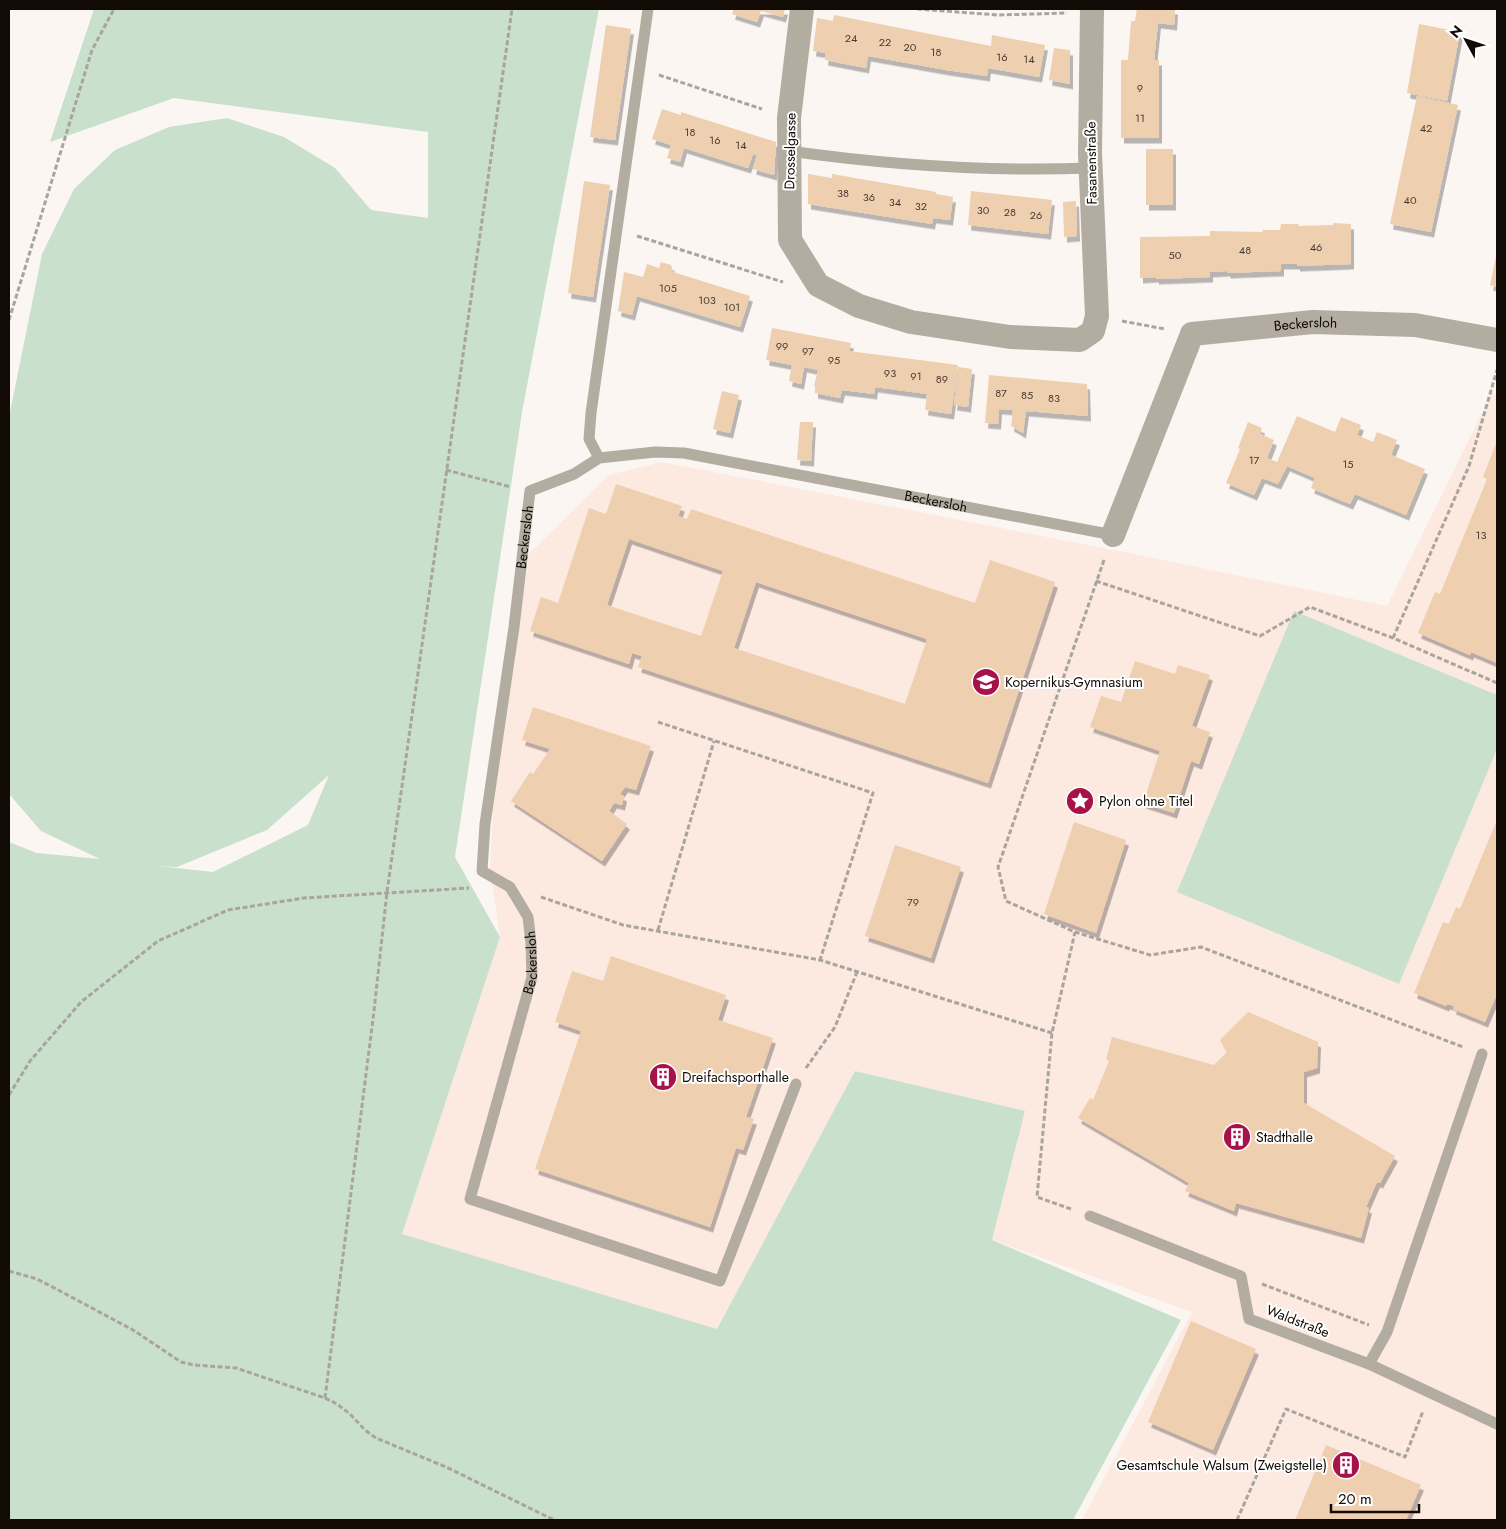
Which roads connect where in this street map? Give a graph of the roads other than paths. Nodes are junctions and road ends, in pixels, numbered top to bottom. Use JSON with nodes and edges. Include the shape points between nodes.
{"nodes":[{"id":1,"x":648,"y":9,"type":"edge"},
{"id":2,"x":802,"y":9,"type":"edge"},
{"id":3,"x":1092,"y":11,"type":"edge"},
{"id":4,"x":789,"y":152,"type":"junction"},
{"id":5,"x":1090,"y":168,"type":"junction"},
{"id":6,"x":1097,"y":316,"type":"joint"},
{"id":7,"x":1497,"y":340,"type":"edge"},
{"id":8,"x":598,"y":458,"type":"junction"},
{"id":9,"x":1113,"y":535,"type":"joint"},
{"id":10,"x":1482,"y":1054,"type":"road end"},
{"id":11,"x":796,"y":1084,"type":"road end"},
{"id":12,"x":1090,"y":1216,"type":"road end"},
{"id":13,"x":1369,"y":1364,"type":"junction"},
{"id":14,"x":1497,"y":1424,"type":"edge"}],
"edges":[{"from":1,"to":8,"type":"lane","via":[[592,403],[589,439]]},
{"from":2,"to":4,"type":"street","name":"Drosselgasse","via":[[789,118]]},
{"from":3,"to":5,"type":"street","name":"Fasanenstraße"},
{"from":4,"to":5,"type":"lane","via":[[945,167]]},
{"from":4,"to":6,"type":"street","name":"Drosselgasse","via":[[790,240],[818,285],[859,306],[911,322],[1010,337],[1080,340],[1092,331]]},
{"from":5,"to":6,"type":"street","name":"Fasanenstraße"},
{"from":7,"to":9,"type":"street","name":"Beckersloh","via":[[1415,325],[1313,322],[1192,334]]},
{"from":8,"to":9,"type":"lane","name":"Beckersloh","via":[[655,452],[684,453]]},
{"from":8,"to":11,"type":"lane","name":"Beckersloh","via":[[574,474],[530,491],[485,824],[482,871],[510,886],[528,917],[532,977],[470,1199],[720,1281]]},
{"from":10,"to":13,"type":"lane","via":[[1387,1332]]},
{"from":12,"to":13,"type":"lane","name":"Waldstraße","via":[[1241,1276],[1249,1319]]},
{"from":13,"to":14,"type":"lane","name":"Waldstraße"}]}
